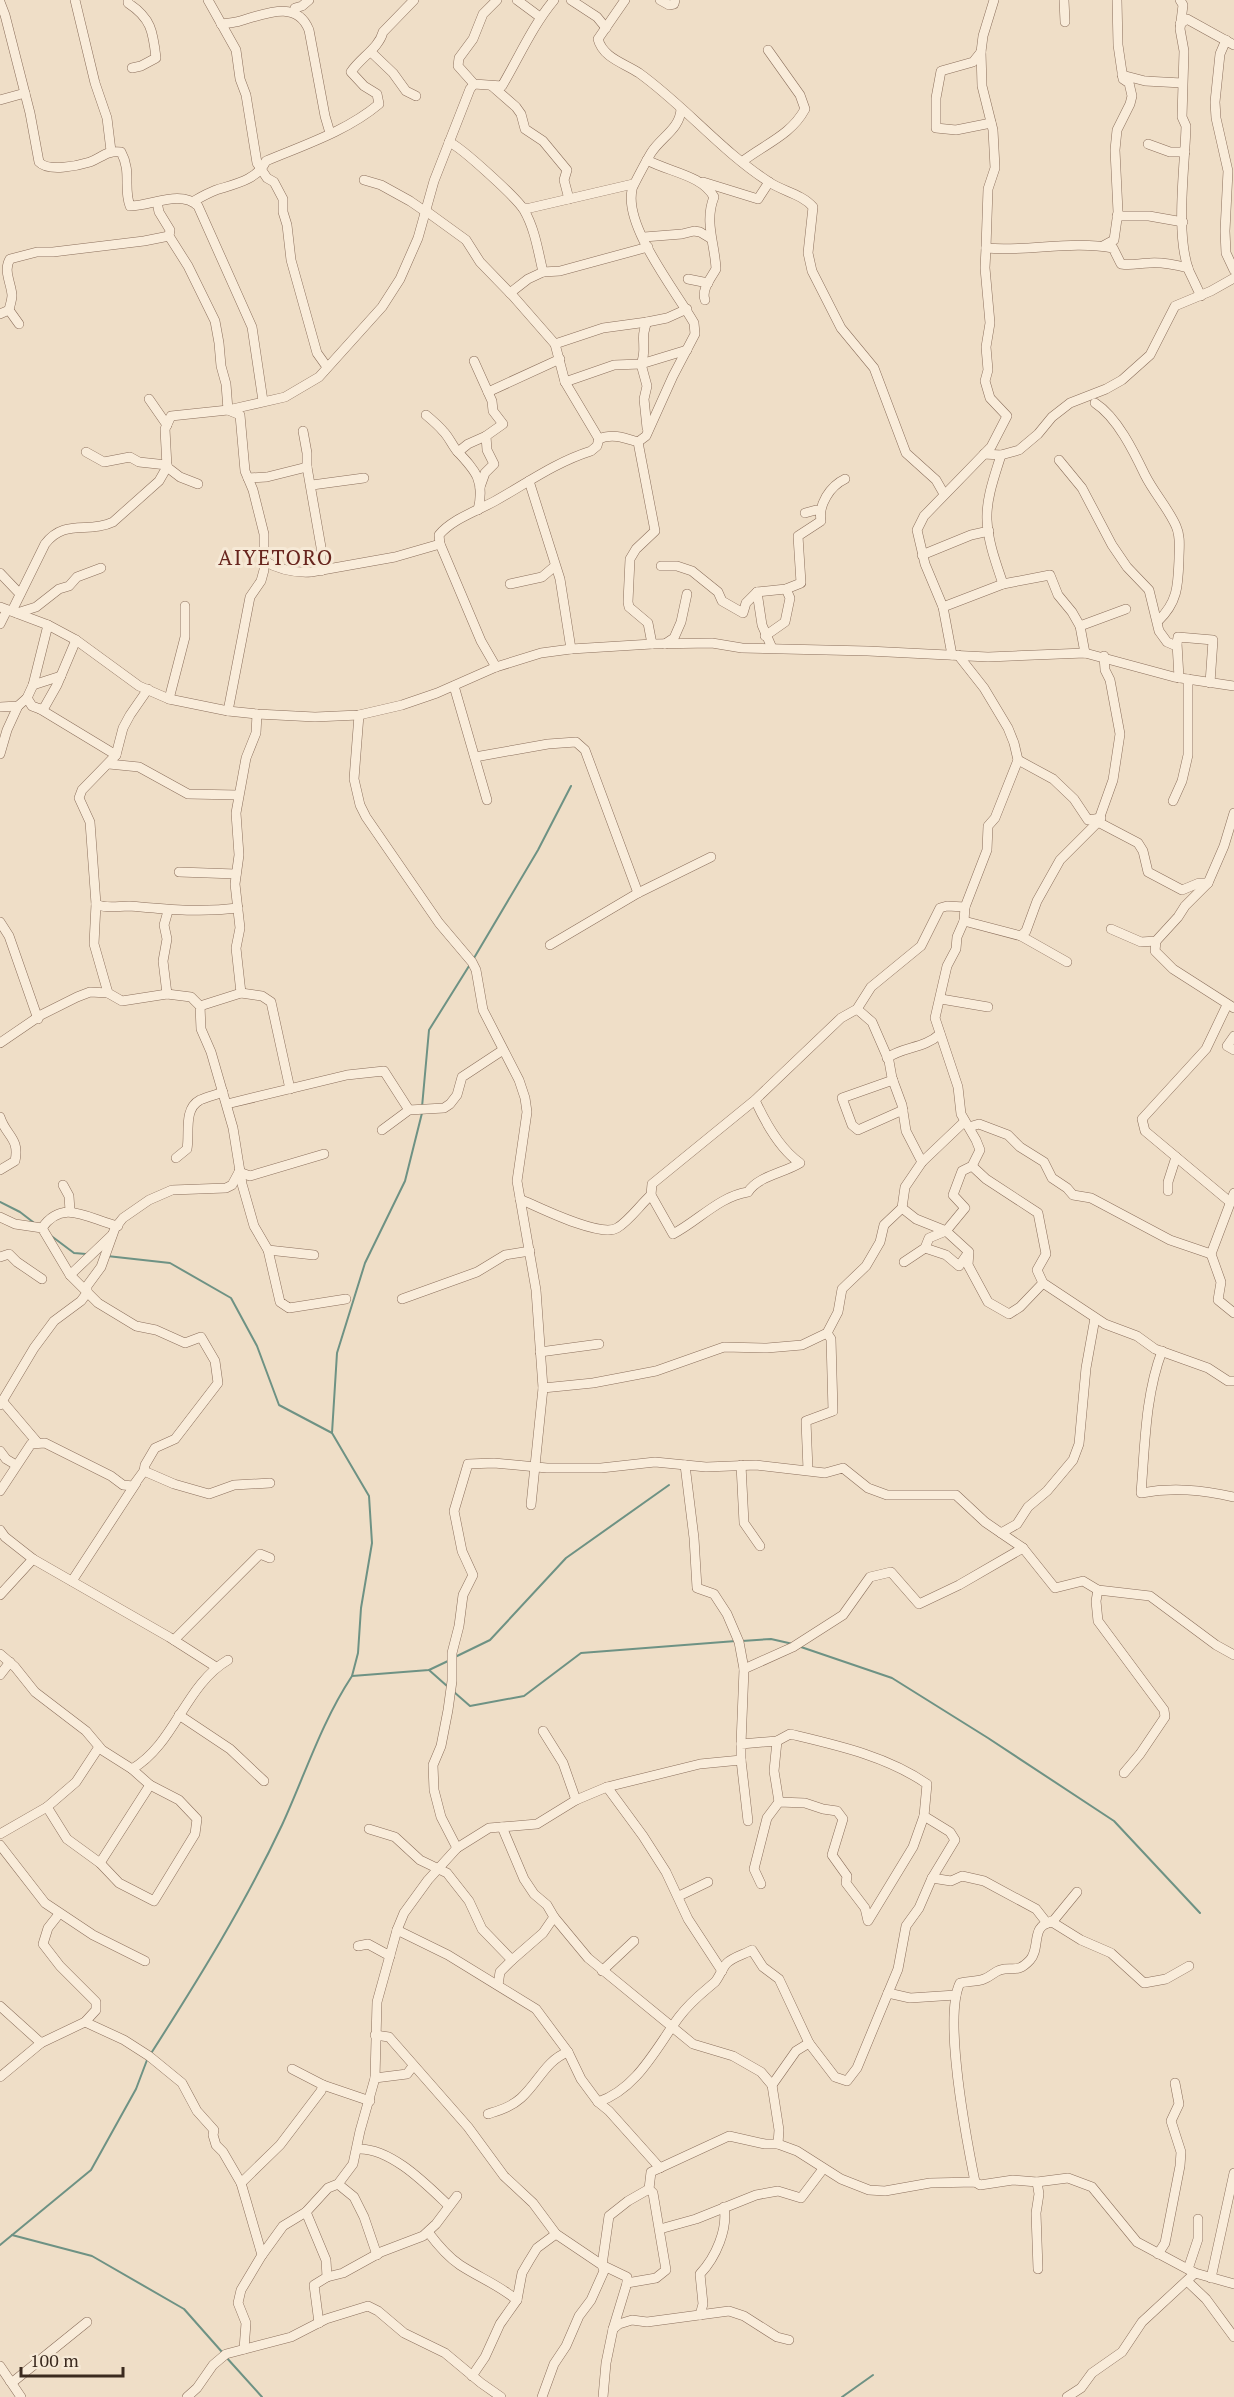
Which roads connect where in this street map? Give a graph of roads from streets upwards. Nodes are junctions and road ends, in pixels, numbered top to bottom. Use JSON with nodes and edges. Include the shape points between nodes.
{"nodes":[{"id":1,"x":75,"y":0,"type":"edge"},
{"id":2,"x":128,"y":0,"type":"edge"},
{"id":3,"x":208,"y":0,"type":"edge"},
{"id":4,"x":414,"y":0,"type":"edge"},
{"id":5,"x":496,"y":0,"type":"edge"},
{"id":6,"x":517,"y":0,"type":"edge"},
{"id":7,"x":554,"y":0,"type":"edge"},
{"id":8,"x":571,"y":0,"type":"edge"},
{"id":9,"x":625,"y":0,"type":"edge"},
{"id":10,"x":660,"y":0,"type":"edge"},
{"id":11,"x":675,"y":0,"type":"edge"},
{"id":12,"x":994,"y":0,"type":"edge"},
{"id":13,"x":1064,"y":0,"type":"edge"},
{"id":14,"x":1117,"y":0,"type":"edge"},
{"id":15,"x":0,"y":2,"type":"edge"},
{"id":16,"x":1181,"y":2,"type":"edge"},
{"id":17,"x":302,"y":3,"type":"edge"},
{"id":18,"x":540,"y":17,"type":"junction"},
{"id":19,"x":1065,"y":22,"type":"dead end"},
{"id":20,"x":1196,"y":23,"type":"junction"},
{"id":21,"x":221,"y":24,"type":"junction"},
{"id":22,"x":1180,"y":24,"type":"junction"},
{"id":23,"x":606,"y":28,"type":"junction"},
{"id":24,"x":1231,"y":42,"type":"edge"},
{"id":25,"x":768,"y":50,"type":"dead end"},
{"id":26,"x":370,"y":52,"type":"junction"},
{"id":27,"x":981,"y":52,"type":"junction"},
{"id":28,"x":132,"y":68,"type":"dead end"},
{"id":29,"x":1122,"y":75,"type":"junction"},
{"id":30,"x":1182,"y":82,"type":"junction"},
{"id":31,"x":474,"y":84,"type":"junction"},
{"id":32,"x":492,"y":86,"type":"junction"},
{"id":33,"x":25,"y":93,"type":"junction"},
{"id":34,"x":416,"y":96,"type":"dead end"},
{"id":35,"x":0,"y":100,"type":"edge"},
{"id":36,"x":681,"y":109,"type":"junction"},
{"id":37,"x":991,"y":123,"type":"junction"},
{"id":38,"x":330,"y":133,"type":"junction"},
{"id":39,"x":449,"y":142,"type":"junction"},
{"id":40,"x":1148,"y":144,"type":"dead end"},
{"id":41,"x":111,"y":151,"type":"junction"},
{"id":42,"x":1185,"y":152,"type":"junction"},
{"id":43,"x":647,"y":160,"type":"junction"},
{"id":44,"x":743,"y":161,"type":"junction"},
{"id":45,"x":262,"y":170,"type":"junction"},
{"id":46,"x":364,"y":180,"type":"dead end"},
{"id":47,"x":700,"y":182,"type":"junction"},
{"id":48,"x":769,"y":182,"type":"junction"},
{"id":49,"x":633,"y":184,"type":"junction"},
{"id":50,"x":569,"y":198,"type":"junction"},
{"id":51,"x":194,"y":201,"type":"junction"},
{"id":52,"x":157,"y":202,"type":"junction"},
{"id":53,"x":523,"y":208,"type":"junction"},
{"id":54,"x":426,"y":212,"type":"junction"},
{"id":55,"x":1117,"y":216,"type":"junction"},
{"id":56,"x":1183,"y":222,"type":"junction"},
{"id":57,"x":169,"y":236,"type":"junction"},
{"id":58,"x":644,"y":237,"type":"junction"},
{"id":59,"x":710,"y":238,"type":"junction"},
{"id":60,"x":1103,"y":246,"type":"junction"},
{"id":61,"x":648,"y":247,"type":"junction"},
{"id":62,"x":986,"y":248,"type":"junction"},
{"id":63,"x":1188,"y":268,"type":"junction"},
{"id":64,"x":1234,"y":270,"type":"edge"},
{"id":65,"x":543,"y":272,"type":"junction"},
{"id":66,"x":1234,"y":278,"type":"edge"},
{"id":67,"x":688,"y":279,"type":"dead end"},
{"id":68,"x":708,"y":283,"type":"junction"},
{"id":69,"x":510,"y":293,"type":"junction"},
{"id":70,"x":1202,"y":296,"type":"junction"},
{"id":71,"x":705,"y":300,"type":"dead end"},
{"id":72,"x":687,"y":309,"type":"junction"},
{"id":73,"x":5,"y":312,"type":"edge"},
{"id":74,"x":647,"y":322,"type":"junction"},
{"id":75,"x":19,"y":324,"type":"dead end"},
{"id":76,"x":555,"y":344,"type":"junction"},
{"id":77,"x":687,"y":350,"type":"junction"},
{"id":78,"x":560,"y":360,"type":"junction"},
{"id":79,"x":474,"y":361,"type":"dead end"},
{"id":80,"x":640,"y":364,"type":"junction"},
{"id":81,"x":327,"y":367,"type":"junction"},
{"id":82,"x":565,"y":382,"type":"junction"},
{"id":83,"x":488,"y":392,"type":"junction"},
{"id":84,"x":149,"y":399,"type":"dead end"},
{"id":85,"x":264,"y":402,"type":"junction"},
{"id":86,"x":1095,"y":403,"type":"dead end"},
{"id":87,"x":228,"y":410,"type":"junction"},
{"id":88,"x":426,"y":415,"type":"dead end"},
{"id":89,"x":167,"y":425,"type":"junction"},
{"id":90,"x":303,"y":430,"type":"dead end"},
{"id":91,"x":486,"y":436,"type":"junction"},
{"id":92,"x":642,"y":439,"type":"junction"},
{"id":93,"x":599,"y":440,"type":"junction"},
{"id":94,"x":86,"y":452,"type":"dead end"},
{"id":95,"x":458,"y":452,"type":"junction"},
{"id":96,"x":984,"y":454,"type":"junction"},
{"id":97,"x":1001,"y":455,"type":"junction"},
{"id":98,"x":1059,"y":460,"type":"dead end"},
{"id":99,"x":166,"y":466,"type":"junction"},
{"id":100,"x":307,"y":467,"type":"junction"},
{"id":101,"x":248,"y":478,"type":"junction"},
{"id":102,"x":364,"y":478,"type":"dead end"},
{"id":103,"x":845,"y":479,"type":"dead end"},
{"id":104,"x":529,"y":481,"type":"junction"},
{"id":105,"x":198,"y":484,"type":"dead end"},
{"id":106,"x":312,"y":485,"type":"junction"},
{"id":107,"x":480,"y":487,"type":"junction"},
{"id":108,"x":944,"y":494,"type":"junction"},
{"id":109,"x":478,"y":510,"type":"junction"},
{"id":110,"x":820,"y":512,"type":"junction"},
{"id":111,"x":805,"y":513,"type":"dead end"},
{"id":112,"x":989,"y":531,"type":"junction"},
{"id":113,"x":440,"y":544,"type":"junction"},
{"id":114,"x":922,"y":555,"type":"junction"},
{"id":115,"x":264,"y":561,"type":"junction"},
{"id":116,"x":555,"y":566,"type":"junction"},
{"id":117,"x":661,"y":566,"type":"dead end"},
{"id":118,"x":101,"y":568,"type":"dead end"},
{"id":119,"x":321,"y":571,"type":"junction"},
{"id":120,"x":0,"y":573,"type":"edge"},
{"id":121,"x":510,"y":584,"type":"dead end"},
{"id":122,"x":1003,"y":584,"type":"junction"},
{"id":123,"x":786,"y":589,"type":"junction"},
{"id":124,"x":756,"y":592,"type":"junction"},
{"id":125,"x":20,"y":594,"type":"junction"},
{"id":126,"x":687,"y":594,"type":"dead end"},
{"id":127,"x":185,"y":606,"type":"dead end"},
{"id":128,"x":943,"y":607,"type":"junction"},
{"id":129,"x":1126,"y":609,"type":"dead end"},
{"id":130,"x":9,"y":610,"type":"edge"},
{"id":131,"x":743,"y":613,"type":"junction"},
{"id":132,"x":762,"y":618,"type":"junction"},
{"id":133,"x":1158,"y":621,"type":"junction"},
{"id":134,"x":0,"y":624,"type":"edge"},
{"id":135,"x":48,"y":626,"type":"junction"},
{"id":136,"x":1080,"y":626,"type":"junction"},
{"id":137,"x":765,"y":636,"type":"junction"},
{"id":138,"x":76,"y":640,"type":"junction"},
{"id":139,"x":1177,"y":643,"type":"junction"},
{"id":140,"x":652,"y":644,"type":"junction"},
{"id":141,"x":665,"y":644,"type":"junction"},
{"id":142,"x":772,"y":648,"type":"junction"},
{"id":143,"x":571,"y":649,"type":"junction"},
{"id":144,"x":1085,"y":653,"type":"junction"},
{"id":145,"x":955,"y":655,"type":"junction"},
{"id":146,"x":1104,"y":656,"type":"junction"},
{"id":147,"x":496,"y":667,"type":"junction"},
{"id":148,"x":62,"y":676,"type":"junction"},
{"id":149,"x":1184,"y":678,"type":"junction"},
{"id":150,"x":1210,"y":683,"type":"junction"},
{"id":151,"x":33,"y":685,"type":"junction"},
{"id":152,"x":454,"y":686,"type":"junction"},
{"id":153,"x":1234,"y":686,"type":"edge"},
{"id":154,"x":148,"y":689,"type":"junction"},
{"id":155,"x":27,"y":698,"type":"junction"},
{"id":156,"x":169,"y":699,"type":"junction"},
{"id":157,"x":18,"y":706,"type":"junction"},
{"id":158,"x":0,"y":707,"type":"edge"},
{"id":159,"x":40,"y":709,"type":"junction"},
{"id":160,"x":228,"y":711,"type":"junction"},
{"id":161,"x":257,"y":714,"type":"junction"},
{"id":162,"x":359,"y":715,"type":"junction"},
{"id":163,"x":0,"y":754,"type":"edge"},
{"id":164,"x":116,"y":755,"type":"junction"},
{"id":165,"x":475,"y":757,"type":"junction"},
{"id":166,"x":1018,"y":760,"type":"junction"},
{"id":167,"x":109,"y":764,"type":"junction"},
{"id":168,"x":238,"y":795,"type":"junction"},
{"id":169,"x":487,"y":800,"type":"dead end"},
{"id":170,"x":1173,"y":801,"type":"dead end"},
{"id":171,"x":1234,"y":813,"type":"edge"},
{"id":172,"x":1099,"y":820,"type":"junction"},
{"id":173,"x":711,"y":856,"type":"dead end"},
{"id":174,"x":179,"y":872,"type":"dead end"},
{"id":175,"x":236,"y":874,"type":"junction"},
{"id":176,"x":1208,"y":883,"type":"junction"},
{"id":177,"x":638,"y":893,"type":"junction"},
{"id":178,"x":96,"y":904,"type":"junction"},
{"id":179,"x":965,"y":907,"type":"junction"},
{"id":180,"x":238,"y":908,"type":"junction"},
{"id":181,"x":168,"y":911,"type":"junction"},
{"id":182,"x":963,"y":921,"type":"junction"},
{"id":183,"x":0,"y":922,"type":"edge"},
{"id":184,"x":1111,"y":929,"type":"dead end"},
{"id":185,"x":1021,"y":936,"type":"junction"},
{"id":186,"x":1156,"y":941,"type":"junction"},
{"id":187,"x":550,"y":945,"type":"dead end"},
{"id":188,"x":1067,"y":962,"type":"dead end"},
{"id":189,"x":108,"y":993,"type":"junction"},
{"id":190,"x":241,"y":993,"type":"junction"},
{"id":191,"x":167,"y":994,"type":"junction"},
{"id":192,"x":941,"y":999,"type":"junction"},
{"id":193,"x":200,"y":1006,"type":"junction"},
{"id":194,"x":1230,"y":1006,"type":"edge"},
{"id":195,"x":988,"y":1007,"type":"dead end"},
{"id":196,"x":857,"y":1009,"type":"junction"},
{"id":197,"x":38,"y":1019,"type":"junction"},
{"id":198,"x":940,"y":1034,"type":"junction"},
{"id":199,"x":1234,"y":1036,"type":"edge"},
{"id":200,"x":0,"y":1043,"type":"edge"},
{"id":201,"x":503,"y":1050,"type":"junction"},
{"id":202,"x":1234,"y":1050,"type":"edge"},
{"id":203,"x":887,"y":1058,"type":"junction"},
{"id":204,"x":893,"y":1080,"type":"junction"},
{"id":205,"x":290,"y":1089,"type":"junction"},
{"id":206,"x":223,"y":1092,"type":"junction"},
{"id":207,"x":755,"y":1100,"type":"junction"},
{"id":208,"x":227,"y":1104,"type":"junction"},
{"id":209,"x":409,"y":1110,"type":"junction"},
{"id":210,"x":903,"y":1110,"type":"junction"},
{"id":211,"x":0,"y":1117,"type":"edge"},
{"id":212,"x":967,"y":1125,"type":"junction"},
{"id":213,"x":382,"y":1130,"type":"dead end"},
{"id":214,"x":324,"y":1154,"type":"dead end"},
{"id":215,"x":1176,"y":1157,"type":"junction"},
{"id":216,"x":176,"y":1158,"type":"dead end"},
{"id":217,"x":922,"y":1162,"type":"junction"},
{"id":218,"x":972,"y":1166,"type":"junction"},
{"id":219,"x":0,"y":1170,"type":"edge"},
{"id":220,"x":239,"y":1172,"type":"junction"},
{"id":221,"x":63,"y":1185,"type":"dead end"},
{"id":222,"x":1168,"y":1191,"type":"dead end"},
{"id":223,"x":651,"y":1195,"type":"junction"},
{"id":224,"x":1232,"y":1197,"type":"edge"},
{"id":225,"x":520,"y":1199,"type":"junction"},
{"id":226,"x":902,"y":1208,"type":"junction"},
{"id":227,"x":70,"y":1211,"type":"junction"},
{"id":228,"x":0,"y":1217,"type":"edge"},
{"id":229,"x":118,"y":1226,"type":"junction"},
{"id":230,"x":42,"y":1228,"type":"junction"},
{"id":231,"x":946,"y":1231,"type":"junction"},
{"id":232,"x":112,"y":1235,"type":"junction"},
{"id":233,"x":925,"y":1248,"type":"junction"},
{"id":234,"x":268,"y":1250,"type":"junction"},
{"id":235,"x":530,"y":1251,"type":"junction"},
{"id":236,"x":969,"y":1252,"type":"junction"},
{"id":237,"x":1211,"y":1254,"type":"junction"},
{"id":238,"x":314,"y":1255,"type":"dead end"},
{"id":239,"x":0,"y":1257,"type":"edge"},
{"id":240,"x":904,"y":1262,"type":"dead end"},
{"id":241,"x":70,"y":1275,"type":"junction"},
{"id":242,"x":42,"y":1279,"type":"dead end"},
{"id":243,"x":1043,"y":1283,"type":"junction"},
{"id":244,"x":87,"y":1293,"type":"junction"},
{"id":245,"x":345,"y":1299,"type":"dead end"},
{"id":246,"x":402,"y":1299,"type":"dead end"},
{"id":247,"x":1234,"y":1313,"type":"edge"},
{"id":248,"x":1095,"y":1318,"type":"junction"},
{"id":249,"x":827,"y":1333,"type":"junction"},
{"id":250,"x":599,"y":1344,"type":"dead end"},
{"id":251,"x":1162,"y":1351,"type":"junction"},
{"id":252,"x":540,"y":1352,"type":"junction"},
{"id":253,"x":1234,"y":1381,"type":"edge"},
{"id":254,"x":543,"y":1388,"type":"junction"},
{"id":255,"x":2,"y":1403,"type":"edge"},
{"id":256,"x":37,"y":1443,"type":"junction"},
{"id":257,"x":0,"y":1451,"type":"edge"},
{"id":258,"x":16,"y":1465,"type":"junction"},
{"id":259,"x":685,"y":1465,"type":"junction"},
{"id":260,"x":741,"y":1465,"type":"junction"},
{"id":261,"x":535,"y":1467,"type":"junction"},
{"id":262,"x":808,"y":1470,"type":"junction"},
{"id":263,"x":144,"y":1472,"type":"junction"},
{"id":264,"x":137,"y":1482,"type":"junction"},
{"id":265,"x":270,"y":1483,"type":"dead end"},
{"id":266,"x":0,"y":1491,"type":"edge"},
{"id":267,"x":1234,"y":1497,"type":"edge"},
{"id":268,"x":531,"y":1505,"type":"dead end"},
{"id":269,"x":0,"y":1530,"type":"edge"},
{"id":270,"x":1001,"y":1533,"type":"junction"},
{"id":271,"x":760,"y":1546,"type":"dead end"},
{"id":272,"x":1023,"y":1548,"type":"junction"},
{"id":273,"x":270,"y":1558,"type":"dead end"},
{"id":274,"x":33,"y":1559,"type":"junction"},
{"id":275,"x":72,"y":1581,"type":"junction"},
{"id":276,"x":1098,"y":1590,"type":"junction"},
{"id":277,"x":0,"y":1595,"type":"edge"},
{"id":278,"x":174,"y":1640,"type":"junction"},
{"id":279,"x":0,"y":1654,"type":"edge"},
{"id":280,"x":1234,"y":1655,"type":"edge"},
{"id":281,"x":228,"y":1660,"type":"dead end"},
{"id":282,"x":10,"y":1662,"type":"junction"},
{"id":283,"x":216,"y":1668,"type":"junction"},
{"id":284,"x":744,"y":1669,"type":"junction"},
{"id":285,"x":0,"y":1675,"type":"edge"},
{"id":286,"x":179,"y":1715,"type":"junction"},
{"id":287,"x":543,"y":1731,"type":"dead end"},
{"id":288,"x":777,"y":1741,"type":"junction"},
{"id":289,"x":741,"y":1744,"type":"junction"},
{"id":290,"x":99,"y":1747,"type":"junction"},
{"id":291,"x":741,"y":1760,"type":"junction"},
{"id":292,"x":132,"y":1769,"type":"junction"},
{"id":293,"x":1124,"y":1773,"type":"dead end"},
{"id":294,"x":264,"y":1781,"type":"dead end"},
{"id":295,"x":150,"y":1785,"type":"junction"},
{"id":296,"x":607,"y":1787,"type":"junction"},
{"id":297,"x":576,"y":1800,"type":"junction"},
{"id":298,"x":779,"y":1802,"type":"junction"},
{"id":299,"x":47,"y":1807,"type":"junction"},
{"id":300,"x":924,"y":1816,"type":"junction"},
{"id":301,"x":748,"y":1821,"type":"dead end"},
{"id":302,"x":502,"y":1827,"type":"junction"},
{"id":303,"x":369,"y":1829,"type":"dead end"},
{"id":304,"x":0,"y":1834,"type":"edge"},
{"id":305,"x":0,"y":1845,"type":"edge"},
{"id":306,"x":457,"y":1848,"type":"junction"},
{"id":307,"x":100,"y":1863,"type":"junction"},
{"id":308,"x":437,"y":1870,"type":"junction"},
{"id":309,"x":932,"y":1878,"type":"junction"},
{"id":310,"x":708,"y":1882,"type":"dead end"},
{"id":311,"x":761,"y":1884,"type":"dead end"},
{"id":312,"x":1077,"y":1892,"type":"dead end"},
{"id":313,"x":678,"y":1896,"type":"junction"},
{"id":314,"x":59,"y":1914,"type":"junction"},
{"id":315,"x":554,"y":1917,"type":"junction"},
{"id":316,"x":1047,"y":1923,"type":"junction"},
{"id":317,"x":397,"y":1930,"type":"junction"},
{"id":318,"x":634,"y":1941,"type":"dead end"},
{"id":319,"x":358,"y":1946,"type":"dead end"},
{"id":320,"x":390,"y":1956,"type":"junction"},
{"id":321,"x":512,"y":1960,"type":"junction"},
{"id":322,"x":145,"y":1961,"type":"dead end"},
{"id":323,"x":1189,"y":1966,"type":"dead end"},
{"id":324,"x":602,"y":1971,"type":"junction"},
{"id":325,"x":723,"y":1971,"type":"junction"},
{"id":326,"x":498,"y":1985,"type":"junction"},
{"id":327,"x":888,"y":1993,"type":"junction"},
{"id":328,"x":956,"y":1995,"type":"junction"},
{"id":329,"x":0,"y":2006,"type":"edge"},
{"id":330,"x":85,"y":2022,"type":"junction"},
{"id":331,"x":672,"y":2027,"type":"junction"},
{"id":332,"x":375,"y":2035,"type":"junction"},
{"id":333,"x":41,"y":2043,"type":"junction"},
{"id":334,"x":809,"y":2043,"type":"junction"},
{"id":335,"x":568,"y":2052,"type":"junction"},
{"id":336,"x":413,"y":2066,"type":"junction"},
{"id":337,"x":292,"y":2069,"type":"dead end"},
{"id":338,"x":0,"y":2077,"type":"edge"},
{"id":339,"x":375,"y":2078,"type":"junction"},
{"id":340,"x":1174,"y":2083,"type":"dead end"},
{"id":341,"x":323,"y":2085,"type":"junction"},
{"id":342,"x":772,"y":2085,"type":"junction"},
{"id":343,"x":370,"y":2101,"type":"junction"},
{"id":344,"x":598,"y":2102,"type":"junction"},
{"id":345,"x":488,"y":2114,"type":"dead end"},
{"id":346,"x":778,"y":2144,"type":"junction"},
{"id":347,"x":357,"y":2149,"type":"junction"},
{"id":348,"x":660,"y":2168,"type":"junction"},
{"id":349,"x":823,"y":2169,"type":"junction"},
{"id":350,"x":1234,"y":2173,"type":"edge"},
{"id":351,"x":975,"y":2182,"type":"junction"},
{"id":352,"x":1037,"y":2182,"type":"junction"},
{"id":353,"x":241,"y":2183,"type":"junction"},
{"id":354,"x":338,"y":2184,"type":"junction"},
{"id":355,"x":649,"y":2189,"type":"junction"},
{"id":356,"x":456,"y":2196,"type":"dead end"},
{"id":357,"x":448,"y":2205,"type":"junction"},
{"id":358,"x":724,"y":2207,"type":"junction"},
{"id":359,"x":306,"y":2212,"type":"junction"},
{"id":360,"x":1198,"y":2219,"type":"dead end"},
{"id":361,"x":660,"y":2229,"type":"junction"},
{"id":362,"x":428,"y":2232,"type":"junction"},
{"id":363,"x":556,"y":2234,"type":"junction"},
{"id":364,"x":1158,"y":2254,"type":"junction"},
{"id":365,"x":262,"y":2255,"type":"junction"},
{"id":366,"x":377,"y":2255,"type":"junction"},
{"id":367,"x":602,"y":2265,"type":"junction"},
{"id":368,"x":1038,"y":2269,"type":"dead end"},
{"id":369,"x":1191,"y":2271,"type":"junction"},
{"id":370,"x":327,"y":2277,"type":"junction"},
{"id":371,"x":1211,"y":2278,"type":"junction"},
{"id":372,"x":1187,"y":2282,"type":"junction"},
{"id":373,"x":627,"y":2283,"type":"junction"},
{"id":374,"x":1234,"y":2284,"type":"edge"},
{"id":375,"x":517,"y":2300,"type":"junction"},
{"id":376,"x":700,"y":2315,"type":"junction"},
{"id":377,"x":87,"y":2322,"type":"dead end"},
{"id":378,"x":319,"y":2323,"type":"junction"},
{"id":379,"x":613,"y":2329,"type":"junction"},
{"id":380,"x":1234,"y":2337,"type":"edge"},
{"id":381,"x":789,"y":2340,"type":"dead end"},
{"id":382,"x":244,"y":2349,"type":"junction"},
{"id":383,"x":0,"y":2366,"type":"edge"},
{"id":384,"x":472,"y":2376,"type":"junction"},
{"id":385,"x":10,"y":2381,"type":"junction"},
{"id":386,"x":21,"y":2397,"type":"edge"},
{"id":387,"x":188,"y":2397,"type":"edge"},
{"id":388,"x":501,"y":2397,"type":"edge"},
{"id":389,"x":542,"y":2397,"type":"edge"},
{"id":390,"x":603,"y":2397,"type":"edge"},
{"id":391,"x":1067,"y":2397,"type":"edge"}],
"edges":[{"from":1,"to":41,"type":"street","via":[[107,118]]},
{"from":2,"to":28,"type":"street","via":[[151,27],[156,58]]},
{"from":3,"to":21,"type":"street"},
{"from":4,"to":26,"type":"street"},
{"from":5,"to":31,"type":"street","via":[[483,14],[473,39],[459,58],[458,66]]},
{"from":6,"to":18,"type":"street"},
{"from":7,"to":18,"type":"street"},
{"from":8,"to":23,"type":"street"},
{"from":9,"to":23,"type":"street"},
{"from":10,"to":11,"type":"street","via":[[669,5]]},
{"from":12,"to":27,"type":"street"},
{"from":13,"to":19,"type":"street"},
{"from":14,"to":29,"type":"street"},
{"from":15,"to":33,"type":"street"},
{"from":16,"to":20,"type":"street"},
{"from":16,"to":22,"type":"street"},
{"from":17,"to":21,"type":"street","via":[[282,5]]},
{"from":17,"to":38,"type":"street"},
{"from":18,"to":32,"type":"street","via":[[502,86]]},
{"from":20,"to":22,"type":"street","via":[[1187,19]]},
{"from":20,"to":24,"type":"street"},
{"from":21,"to":45,"type":"street","via":[[236,50],[257,162]]},
{"from":22,"to":30,"type":"street","via":[[1184,51]]},
{"from":23,"to":36,"type":"street","via":[[598,39],[600,47],[669,96]]},
{"from":24,"to":64,"type":"street","via":[[1220,54],[1215,102],[1228,171],[1226,253]]},
{"from":25,"to":44,"type":"street","via":[[800,95],[805,109],[776,141]]},
{"from":26,"to":34,"type":"street","via":[[406,91]]},
{"from":26,"to":38,"type":"street","via":[[351,72],[377,94],[379,104],[363,118]]},
{"from":27,"to":37,"type":"street","via":[[982,86]]},
{"from":27,"to":37,"type":"street","via":[[973,62],[941,71],[936,128],[956,130]]},
{"from":29,"to":30,"type":"street","via":[[1145,81]]},
{"from":29,"to":55,"type":"street","via":[[1132,96],[1117,130]]},
{"from":30,"to":42,"type":"street"},
{"from":31,"to":32,"type":"street"},
{"from":31,"to":39,"type":"street"},
{"from":32,"to":50,"type":"street","via":[[516,107],[525,129],[561,161],[567,170],[564,180]]},
{"from":33,"to":35,"type":"street"},
{"from":33,"to":41,"type":"street","via":[[39,162],[44,166],[90,162]]},
{"from":36,"to":43,"type":"street","via":[[676,126],[665,134]]},
{"from":36,"to":44,"type":"street"},
{"from":37,"to":62,"type":"street","via":[[995,168],[988,189]]},
{"from":38,"to":45,"type":"street","via":[[266,161]]},
{"from":39,"to":53,"type":"street","via":[[470,156]]},
{"from":39,"to":54,"type":"street"},
{"from":40,"to":42,"type":"street","via":[[1170,152]]},
{"from":41,"to":52,"type":"street","via":[[120,152],[125,160],[130,206]]},
{"from":42,"to":56,"type":"street"},
{"from":43,"to":47,"type":"street"},
{"from":43,"to":49,"type":"street"},
{"from":44,"to":48,"type":"street"},
{"from":45,"to":51,"type":"street"},
{"from":45,"to":81,"type":"street","via":[[283,199],[291,260],[317,353]]},
{"from":46,"to":54,"type":"street","via":[[381,185]]},
{"from":47,"to":48,"type":"street","via":[[758,199]]},
{"from":47,"to":59,"type":"street","via":[[714,197],[709,208]]},
{"from":48,"to":108,"type":"street","via":[[813,207],[808,253],[812,271],[841,328],[875,370],[906,453],[936,480]]},
{"from":49,"to":50,"type":"street"},
{"from":49,"to":58,"type":"street","via":[[633,208]]},
{"from":50,"to":53,"type":"street"},
{"from":51,"to":52,"type":"street","via":[[182,198]]},
{"from":51,"to":85,"type":"street","via":[[252,327]]},
{"from":52,"to":57,"type":"street"},
{"from":53,"to":65,"type":"street"},
{"from":54,"to":69,"type":"street","via":[[466,240],[480,262]]},
{"from":54,"to":81,"type":"street","via":[[396,286]]},
{"from":55,"to":56,"type":"street"},
{"from":55,"to":60,"type":"street","via":[[1114,240]]},
{"from":56,"to":63,"type":"street"},
{"from":57,"to":73,"type":"street","via":[[10,259],[7,264],[12,296]]},
{"from":57,"to":87,"type":"street","via":[[214,321]]},
{"from":58,"to":59,"type":"street","via":[[694,231]]},
{"from":58,"to":61,"type":"street"},
{"from":59,"to":68,"type":"street","via":[[716,269]]},
{"from":60,"to":62,"type":"street"},
{"from":60,"to":63,"type":"street","via":[[1113,248],[1121,264],[1147,262]]},
{"from":61,"to":65,"type":"street"},
{"from":61,"to":72,"type":"street"},
{"from":62,"to":96,"type":"street","via":[[990,322],[986,381],[990,398],[1006,416]]},
{"from":63,"to":70,"type":"street"},
{"from":65,"to":69,"type":"street"},
{"from":66,"to":70,"type":"street"},
{"from":67,"to":68,"type":"street"},
{"from":68,"to":71,"type":"street"},
{"from":69,"to":76,"type":"street"},
{"from":70,"to":97,"type":"street","via":[[1175,306],[1150,355],[1122,380],[1070,403],[1026,445]]},
{"from":72,"to":74,"type":"street"},
{"from":72,"to":77,"type":"street","via":[[695,334]]},
{"from":73,"to":75,"type":"street"},
{"from":74,"to":76,"type":"street","via":[[603,328]]},
{"from":74,"to":80,"type":"street","via":[[642,332],[644,357]]},
{"from":76,"to":78,"type":"street"},
{"from":77,"to":80,"type":"street"},
{"from":77,"to":92,"type":"street"},
{"from":78,"to":82,"type":"street"},
{"from":78,"to":83,"type":"street"},
{"from":79,"to":83,"type":"street"},
{"from":80,"to":82,"type":"street","via":[[614,365]]},
{"from":80,"to":92,"type":"street","via":[[647,386],[647,422]]},
{"from":81,"to":85,"type":"street","via":[[304,388]]},
{"from":82,"to":93,"type":"street"},
{"from":83,"to":91,"type":"street","via":[[493,411],[503,424]]},
{"from":84,"to":89,"type":"street"},
{"from":85,"to":87,"type":"street"},
{"from":86,"to":133,"type":"street","via":[[1108,414],[1134,453],[1177,527],[1178,587],[1169,611]]},
{"from":87,"to":89,"type":"street","via":[[171,416]]},
{"from":87,"to":101,"type":"street","via":[[240,415]]},
{"from":88,"to":95,"type":"street","via":[[445,432]]},
{"from":89,"to":99,"type":"street"},
{"from":90,"to":100,"type":"street"},
{"from":91,"to":95,"type":"street"},
{"from":91,"to":107,"type":"street","via":[[494,464],[485,473]]},
{"from":92,"to":93,"type":"street","via":[[618,436]]},
{"from":92,"to":140,"type":"street","via":[[656,531],[630,559],[628,602],[648,623]]},
{"from":93,"to":104,"type":"street","via":[[591,451]]},
{"from":94,"to":99,"type":"street","via":[[104,462],[130,457]]},
{"from":95,"to":107,"type":"street","via":[[473,467]]},
{"from":96,"to":97,"type":"street"},
{"from":96,"to":108,"type":"street"},
{"from":97,"to":112,"type":"street","via":[[990,493]]},
{"from":98,"to":133,"type":"street","via":[[1082,488],[1112,546],[1149,590]]},
{"from":99,"to":105,"type":"street"},
{"from":99,"to":125,"type":"street","via":[[159,481],[113,522],[65,529],[53,535]]},
{"from":100,"to":101,"type":"street"},
{"from":100,"to":106,"type":"street"},
{"from":101,"to":115,"type":"street","via":[[264,534]]},
{"from":102,"to":106,"type":"street"},
{"from":103,"to":110,"type":"street","via":[[836,483]]},
{"from":104,"to":109,"type":"street"},
{"from":104,"to":116,"type":"street"},
{"from":106,"to":119,"type":"street"},
{"from":107,"to":109,"type":"street"},
{"from":108,"to":114,"type":"street","via":[[916,530]]},
{"from":109,"to":113,"type":"street","via":[[442,531]]},
{"from":110,"to":111,"type":"street"},
{"from":110,"to":123,"type":"street","via":[[818,526],[798,536],[801,583]]},
{"from":112,"to":114,"type":"street"},
{"from":112,"to":122,"type":"street"},
{"from":113,"to":119,"type":"street"},
{"from":113,"to":147,"type":"street"},
{"from":114,"to":128,"type":"street"},
{"from":115,"to":119,"type":"street","via":[[275,568],[302,573]]},
{"from":115,"to":160,"type":"street","via":[[261,581],[250,597]]},
{"from":116,"to":121,"type":"street","via":[[542,577]]},
{"from":116,"to":143,"type":"street","via":[[566,607]]},
{"from":117,"to":131,"type":"street","via":[[692,571],[718,592],[722,601]]},
{"from":118,"to":130,"type":"street","via":[[77,577],[36,607]]},
{"from":120,"to":125,"type":"street"},
{"from":122,"to":128,"type":"street"},
{"from":122,"to":136,"type":"street","via":[[1050,575],[1058,595]]},
{"from":123,"to":124,"type":"street"},
{"from":123,"to":137,"type":"street","via":[[790,598],[785,622]]},
{"from":124,"to":131,"type":"street"},
{"from":124,"to":132,"type":"street"},
{"from":125,"to":130,"type":"street"},
{"from":126,"to":141,"type":"street","via":[[674,638]]},
{"from":127,"to":156,"type":"street","via":[[185,638]]},
{"from":128,"to":145,"type":"street"},
{"from":129,"to":136,"type":"street"},
{"from":130,"to":134,"type":"street"},
{"from":130,"to":135,"type":"street"},
{"from":131,"to":132,"type":"street","via":[[753,619]]},
{"from":132,"to":137,"type":"street"},
{"from":133,"to":139,"type":"street","via":[[1159,631],[1167,642]]},
{"from":135,"to":138,"type":"street"},
{"from":135,"to":151,"type":"street"},
{"from":136,"to":144,"type":"street"},
{"from":137,"to":142,"type":"street"},
{"from":138,"to":148,"type":"street"},
{"from":138,"to":154,"type":"street"},
{"from":139,"to":149,"type":"street"},
{"from":139,"to":150,"type":"street","via":[[1179,637],[1213,640]]},
{"from":140,"to":141,"type":"street"},
{"from":140,"to":143,"type":"street"},
{"from":141,"to":142,"type":"street"},
{"from":142,"to":145,"type":"street"},
{"from":143,"to":147,"type":"street","via":[[540,653]]},
{"from":144,"to":145,"type":"street"},
{"from":144,"to":146,"type":"street"},
{"from":145,"to":166,"type":"street","via":[[984,688],[1008,728]]},
{"from":146,"to":149,"type":"street"},
{"from":146,"to":172,"type":"street","via":[[1120,734],[1113,780]]},
{"from":147,"to":152,"type":"street"},
{"from":148,"to":151,"type":"street"},
{"from":148,"to":159,"type":"street"},
{"from":149,"to":150,"type":"street"},
{"from":149,"to":170,"type":"street","via":[[1188,755]]},
{"from":150,"to":153,"type":"street"},
{"from":151,"to":155,"type":"street"},
{"from":152,"to":162,"type":"street"},
{"from":152,"to":165,"type":"street"},
{"from":154,"to":156,"type":"street"},
{"from":154,"to":164,"type":"street","via":[[123,728]]},
{"from":155,"to":157,"type":"street"},
{"from":155,"to":159,"type":"street"},
{"from":156,"to":160,"type":"street"},
{"from":157,"to":158,"type":"street"},
{"from":157,"to":163,"type":"street"},
{"from":159,"to":164,"type":"street"},
{"from":160,"to":161,"type":"street"},
{"from":161,"to":162,"type":"street"},
{"from":161,"to":168,"type":"street","via":[[256,733]]},
{"from":162,"to":201,"type":"street","via":[[354,779],[360,805],[439,923],[472,962],[483,1010]]},
{"from":164,"to":167,"type":"street"},
{"from":165,"to":169,"type":"street"},
{"from":165,"to":177,"type":"street","via":[[576,742],[585,750]]},
{"from":166,"to":172,"type":"street","via":[[1053,779],[1088,819]]},
{"from":166,"to":179,"type":"street","via":[[995,818],[988,826],[987,850]]},
{"from":167,"to":168,"type":"street","via":[[139,767],[188,794]]},
{"from":167,"to":178,"type":"street","via":[[82,790],[79,798],[90,822]]},
{"from":168,"to":175,"type":"street"},
{"from":171,"to":176,"type":"street"},
{"from":172,"to":176,"type":"street","via":[[1138,843],[1148,872],[1161,880],[1182,890]]},
{"from":172,"to":185,"type":"street","via":[[1060,860]]},
{"from":173,"to":177,"type":"street"},
{"from":174,"to":175,"type":"street"},
{"from":175,"to":180,"type":"street"},
{"from":176,"to":186,"type":"street"},
{"from":177,"to":187,"type":"street"},
{"from":178,"to":181,"type":"street"},
{"from":178,"to":189,"type":"street","via":[[94,944]]},
{"from":179,"to":182,"type":"street"},
{"from":179,"to":196,"type":"street","via":[[940,908],[921,946],[871,987]]},
{"from":180,"to":181,"type":"street","via":[[221,912]]},
{"from":180,"to":190,"type":"street","via":[[236,948]]},
{"from":181,"to":191,"type":"street","via":[[163,961]]},
{"from":182,"to":185,"type":"street"},
{"from":182,"to":192,"type":"street","via":[[947,966]]},
{"from":183,"to":197,"type":"street","via":[[9,936]]},
{"from":184,"to":186,"type":"street","via":[[1142,942]]},
{"from":185,"to":188,"type":"street"},
{"from":186,"to":194,"type":"street","via":[[1155,951],[1163,960]]},
{"from":189,"to":191,"type":"street","via":[[123,1001]]},
{"from":189,"to":197,"type":"street","via":[[90,992],[76,997]]},
{"from":190,"to":193,"type":"street"},
{"from":190,"to":205,"type":"street","via":[[262,996],[271,1002]]},
{"from":191,"to":193,"type":"street","via":[[191,997]]},
{"from":192,"to":195,"type":"street"},
{"from":192,"to":198,"type":"street","via":[[935,1018]]},
{"from":193,"to":206,"type":"street","via":[[201,1029]]},
{"from":194,"to":215,"type":"street","via":[[1206,1049],[1142,1119],[1145,1131]]},
{"from":196,"to":203,"type":"street","via":[[872,1022]]},
{"from":196,"to":207,"type":"street","via":[[841,1018]]},
{"from":197,"to":200,"type":"street"},
{"from":198,"to":203,"type":"street","via":[[924,1045],[895,1052]]},
{"from":198,"to":212,"type":"street"},
{"from":199,"to":202,"type":"street","via":[[1227,1046]]},
{"from":201,"to":209,"type":"street","via":[[462,1077],[457,1095],[444,1108]]},
{"from":201,"to":225,"type":"street","via":[[519,1080],[528,1112],[517,1182]]},
{"from":203,"to":204,"type":"street"},
{"from":204,"to":210,"type":"street"},
{"from":204,"to":210,"type":"street","via":[[843,1098],[852,1125],[858,1130]]},
{"from":205,"to":208,"type":"street"},
{"from":205,"to":209,"type":"street","via":[[347,1075],[384,1071]]},
{"from":206,"to":208,"type":"street"},
{"from":206,"to":216,"type":"street","via":[[194,1105],[188,1122],[188,1149]]},
{"from":207,"to":223,"type":"street","via":[[652,1184]]},
{"from":207,"to":223,"type":"street","via":[[764,1119],[800,1164],[753,1184],[748,1192],[732,1195],[673,1234]]},
{"from":208,"to":220,"type":"street"},
{"from":209,"to":213,"type":"street"},
{"from":210,"to":217,"type":"street","via":[[906,1131]]},
{"from":211,"to":219,"type":"street","via":[[18,1150],[15,1161]]},
{"from":212,"to":217,"type":"street"},
{"from":212,"to":218,"type":"street","via":[[980,1150]]},
{"from":212,"to":237,"type":"street","via":[[979,1124],[1008,1135],[1044,1162],[1052,1178],[1073,1195],[1091,1198],[1170,1240]]},
{"from":214,"to":220,"type":"street","via":[[250,1176]]},
{"from":215,"to":222,"type":"street"},
{"from":215,"to":224,"type":"street"},
{"from":217,"to":226,"type":"street","via":[[905,1187]]},
{"from":218,"to":231,"type":"street","via":[[962,1170],[953,1195],[965,1208]]},
{"from":218,"to":243,"type":"street","via":[[1038,1213],[1046,1254],[1037,1270]]},
{"from":220,"to":229,"type":"street","via":[[226,1188],[179,1189],[149,1200]]},
{"from":220,"to":234,"type":"street","via":[[254,1226]]},
{"from":221,"to":227,"type":"street"},
{"from":223,"to":225,"type":"street","via":[[616,1228],[606,1231]]},
{"from":224,"to":237,"type":"street"},
{"from":225,"to":235,"type":"street"},
{"from":226,"to":231,"type":"street","via":[[916,1219]]},
{"from":226,"to":249,"type":"street","via":[[884,1225],[880,1242],[866,1266],[842,1289],[838,1312]]},
{"from":227,"to":229,"type":"street"},
{"from":227,"to":230,"type":"street","via":[[57,1213]]},
{"from":228,"to":230,"type":"street"},
{"from":229,"to":232,"type":"street"},
{"from":230,"to":241,"type":"street"},
{"from":231,"to":233,"type":"street","via":[[929,1238]]},
{"from":231,"to":236,"type":"street"},
{"from":232,"to":241,"type":"street"},
{"from":232,"to":244,"type":"street"},
{"from":233,"to":236,"type":"street","via":[[946,1255],[959,1266]]},
{"from":233,"to":240,"type":"street"},
{"from":234,"to":238,"type":"street"},
{"from":234,"to":245,"type":"street","via":[[280,1302],[289,1308]]},
{"from":235,"to":246,"type":"street","via":[[505,1255],[477,1272]]},
{"from":235,"to":252,"type":"street"},
{"from":236,"to":243,"type":"street","via":[[968,1265],[988,1302],[1009,1314]]},
{"from":237,"to":247,"type":"street","via":[[1221,1282],[1218,1300]]},
{"from":239,"to":242,"type":"street","via":[[9,1254]]},
{"from":241,"to":244,"type":"street"},
{"from":243,"to":248,"type":"street"},
{"from":244,"to":255,"type":"street","via":[[54,1321]]},
{"from":244,"to":263,"type":"street","via":[[136,1326],[185,1343],[201,1337],[216,1361],[218,1383],[175,1439],[155,1449]]},
{"from":248,"to":251,"type":"street"},
{"from":248,"to":270,"type":"street","via":[[1079,1444],[1073,1460],[1017,1524]]},
{"from":249,"to":254,"type":"street","via":[[802,1345],[724,1347],[656,1371]]},
{"from":249,"to":262,"type":"street","via":[[831,1339],[833,1411],[806,1421]]},
{"from":250,"to":252,"type":"street"},
{"from":251,"to":253,"type":"street"},
{"from":251,"to":267,"type":"street","via":[[1143,1442],[1142,1493],[1179,1489]]},
{"from":252,"to":254,"type":"street"},
{"from":254,"to":261,"type":"street"},
{"from":255,"to":256,"type":"street"},
{"from":256,"to":258,"type":"street","via":[[31,1444]]},
{"from":256,"to":264,"type":"street","via":[[54,1447],[123,1485],[133,1486]]},
{"from":257,"to":258,"type":"street"},
{"from":258,"to":266,"type":"street"},
{"from":259,"to":260,"type":"street"},
{"from":259,"to":261,"type":"street","via":[[655,1462],[601,1468]]},
{"from":259,"to":284,"type":"street","via":[[697,1588],[714,1594],[727,1614]]},
{"from":260,"to":262,"type":"street"},
{"from":260,"to":271,"type":"street","via":[[744,1523]]},
{"from":261,"to":268,"type":"street"},
{"from":261,"to":306,"type":"street","via":[[468,1464],[454,1511],[462,1551],[472,1575],[463,1595],[441,1746],[433,1766],[441,1817]]},
{"from":262,"to":270,"type":"street","via":[[825,1473],[843,1468],[868,1488],[887,1495],[956,1495]]},
{"from":263,"to":264,"type":"street"},
{"from":263,"to":265,"type":"street","via":[[209,1494],[234,1485]]},
{"from":264,"to":275,"type":"street"},
{"from":269,"to":274,"type":"street"},
{"from":270,"to":272,"type":"street"},
{"from":272,"to":276,"type":"street","via":[[1055,1588],[1083,1581]]},
{"from":272,"to":284,"type":"street","via":[[919,1604],[891,1572],[870,1577],[843,1615],[796,1645]]},
{"from":273,"to":278,"type":"street","via":[[260,1554]]},
{"from":274,"to":275,"type":"street"},
{"from":274,"to":277,"type":"street"},
{"from":275,"to":278,"type":"street"},
{"from":276,"to":280,"type":"street","via":[[1150,1596]]},
{"from":276,"to":293,"type":"street","via":[[1098,1621],[1164,1710],[1165,1717]]},
{"from":278,"to":283,"type":"street"},
{"from":279,"to":282,"type":"street"},
{"from":281,"to":283,"type":"street"},
{"from":282,"to":285,"type":"street"},
{"from":282,"to":290,"type":"street","via":[[35,1692],[79,1725]]},
{"from":283,"to":286,"type":"street"},
{"from":284,"to":289,"type":"street"},
{"from":286,"to":292,"type":"street","via":[[158,1747]]},
{"from":286,"to":294,"type":"street","via":[[230,1749]]},
{"from":287,"to":297,"type":"street","via":[[563,1763]]},
{"from":288,"to":289,"type":"street"},
{"from":288,"to":298,"type":"street","via":[[774,1771]]},
{"from":288,"to":300,"type":"street","via":[[790,1734],[908,1771],[927,1784]]},
{"from":289,"to":291,"type":"street"},
{"from":290,"to":292,"type":"street"},
{"from":290,"to":299,"type":"street","via":[[76,1782]]},
{"from":291,"to":296,"type":"street","via":[[700,1764]]},
{"from":291,"to":301,"type":"street"},
{"from":292,"to":295,"type":"street"},
{"from":295,"to":307,"type":"street"},
{"from":295,"to":307,"type":"street","via":[[179,1800],[198,1825],[160,1892],[154,1901],[119,1883]]},
{"from":296,"to":297,"type":"street"},
{"from":296,"to":313,"type":"street","via":[[643,1836]]},
{"from":297,"to":302,"type":"street","via":[[537,1824]]},
{"from":298,"to":300,"type":"street","via":[[837,1811],[843,1819],[832,1855],[865,1908],[868,1921],[913,1847]]},
{"from":298,"to":311,"type":"street","via":[[767,1818],[754,1869]]},
{"from":299,"to":304,"type":"street"},
{"from":299,"to":307,"type":"street","via":[[67,1839]]},
{"from":300,"to":309,"type":"street","via":[[950,1832],[955,1840]]},
{"from":302,"to":306,"type":"street","via":[[489,1828]]},
{"from":302,"to":315,"type":"street","via":[[524,1879]]},
{"from":303,"to":308,"type":"street","via":[[395,1837]]},
{"from":305,"to":314,"type":"street","via":[[36,1893]]},
{"from":306,"to":308,"type":"street"},
{"from":308,"to":317,"type":"street","via":[[404,1913]]},
{"from":308,"to":321,"type":"street","via":[[447,1873],[469,1901],[482,1929]]},
{"from":309,"to":316,"type":"street","via":[[951,1881],[962,1876],[984,1881],[1035,1909]]},
{"from":309,"to":327,"type":"street","via":[[906,1926],[898,1969]]},
{"from":310,"to":313,"type":"street"},
{"from":312,"to":316,"type":"street"},
{"from":313,"to":325,"type":"street","via":[[688,1919]]},
{"from":314,"to":322,"type":"street"},
{"from":314,"to":330,"type":"street","via":[[48,1928],[43,1944],[96,2002],[96,2010]]},
{"from":315,"to":321,"type":"street","via":[[529,1947]]},
{"from":315,"to":324,"type":"street"},
{"from":316,"to":323,"type":"street","via":[[1112,1953],[1144,1983],[1166,1979]]},
{"from":316,"to":328,"type":"street","via":[[1037,1934],[1033,1956],[1022,1967],[960,1983]]},
{"from":317,"to":320,"type":"street"},
{"from":317,"to":326,"type":"street"},
{"from":318,"to":324,"type":"street"},
{"from":319,"to":320,"type":"street","via":[[368,1944]]},
{"from":320,"to":332,"type":"street","via":[[377,2002]]},
{"from":321,"to":326,"type":"street","via":[[500,1972]]},
{"from":324,"to":331,"type":"street"},
{"from":325,"to":331,"type":"street"},
{"from":325,"to":334,"type":"street","via":[[728,1962],[752,1950],[763,1967],[779,1979]]},
{"from":326,"to":335,"type":"street","via":[[536,2009]]},
{"from":327,"to":328,"type":"street","via":[[910,1998]]},
{"from":327,"to":334,"type":"street","via":[[848,2081],[835,2076]]},
{"from":328,"to":351,"type":"street","via":[[958,2069]]},
{"from":329,"to":333,"type":"street"},
{"from":330,"to":333,"type":"street"},
{"from":330,"to":353,"type":"street","via":[[124,2040],[182,2083],[214,2130],[216,2145]]},
{"from":331,"to":342,"type":"street","via":[[693,2044],[734,2056],[761,2072]]},
{"from":331,"to":344,"type":"street","via":[[635,2077]]},
{"from":332,"to":336,"type":"street","via":[[389,2037]]},
{"from":332,"to":339,"type":"street"},
{"from":333,"to":338,"type":"street"},
{"from":334,"to":342,"type":"street","via":[[796,2051]]},
{"from":335,"to":344,"type":"street"},
{"from":335,"to":345,"type":"street","via":[[544,2069],[523,2097]]},
{"from":336,"to":339,"type":"street","via":[[407,2074]]},
{"from":336,"to":363,"type":"street"},
{"from":337,"to":341,"type":"street"},
{"from":339,"to":343,"type":"street"},
{"from":340,"to":364,"type":"street","via":[[1179,2104],[1171,2121],[1180,2166],[1164,2243]]},
{"from":341,"to":343,"type":"street"},
{"from":341,"to":353,"type":"street","via":[[280,2145]]},
{"from":342,"to":346,"type":"street"},
{"from":343,"to":347,"type":"street"},
{"from":344,"to":348,"type":"street"},
{"from":346,"to":348,"type":"street","via":[[729,2136]]},
{"from":346,"to":349,"type":"street","via":[[797,2151]]},
{"from":347,"to":354,"type":"street","via":[[353,2164]]},
{"from":347,"to":357,"type":"street","via":[[396,2160]]},
{"from":348,"to":355,"type":"street","via":[[651,2172]]},
{"from":349,"to":351,"type":"street","via":[[869,2190]]},
{"from":349,"to":358,"type":"street","via":[[801,2198],[778,2192]]},
{"from":350,"to":371,"type":"street"},
{"from":351,"to":352,"type":"street"},
{"from":352,"to":364,"type":"street","via":[[1068,2178],[1092,2187],[1137,2242]]},
{"from":352,"to":368,"type":"street"},
{"from":353,"to":365,"type":"street"},
{"from":354,"to":359,"type":"street","via":[[328,2188]]},
{"from":354,"to":366,"type":"street","via":[[354,2197]]},
{"from":355,"to":361,"type":"street"},
{"from":355,"to":367,"type":"street","via":[[609,2216]]},
{"from":356,"to":357,"type":"street"},
{"from":357,"to":362,"type":"street"},
{"from":358,"to":361,"type":"street"},
{"from":358,"to":376,"type":"street","via":[[726,2220],[718,2245],[712,2261],[700,2274],[704,2304]]},
{"from":359,"to":365,"type":"street","via":[[283,2226]]},
{"from":359,"to":370,"type":"street","via":[[326,2260]]},
{"from":360,"to":369,"type":"street"},
{"from":361,"to":373,"type":"street","via":[[666,2270],[656,2278]]},
{"from":362,"to":366,"type":"street"},
{"from":362,"to":375,"type":"street","via":[[459,2264]]},
{"from":363,"to":367,"type":"street"},
{"from":363,"to":375,"type":"street","via":[[537,2248],[522,2273]]},
{"from":364,"to":369,"type":"street"},
{"from":365,"to":382,"type":"street","via":[[239,2296],[247,2332]]},
{"from":366,"to":370,"type":"street"},
{"from":367,"to":373,"type":"street","via":[[627,2277]]},
{"from":367,"to":389,"type":"street","via":[[604,2271],[591,2300],[554,2364]]},
{"from":369,"to":371,"type":"street"},
{"from":369,"to":372,"type":"street"},
{"from":370,"to":378,"type":"street","via":[[314,2285]]},
{"from":371,"to":374,"type":"street"},
{"from":372,"to":380,"type":"street","via":[[1206,2299]]},
{"from":372,"to":391,"type":"street","via":[[1142,2322],[1122,2352]]},
{"from":373,"to":379,"type":"street"},
{"from":375,"to":384,"type":"street"},
{"from":376,"to":379,"type":"street","via":[[647,2322],[632,2320]]},
{"from":376,"to":381,"type":"street","via":[[729,2311]]},
{"from":377,"to":385,"type":"street"},
{"from":378,"to":382,"type":"street","via":[[291,2337]]},
{"from":378,"to":384,"type":"street","via":[[368,2306],[404,2333],[445,2353]]},
{"from":379,"to":390,"type":"street"},
{"from":382,"to":387,"type":"street","via":[[226,2354],[213,2365]]},
{"from":383,"to":385,"type":"street"},
{"from":384,"to":388,"type":"street"},
{"from":385,"to":386,"type":"street"}]}
